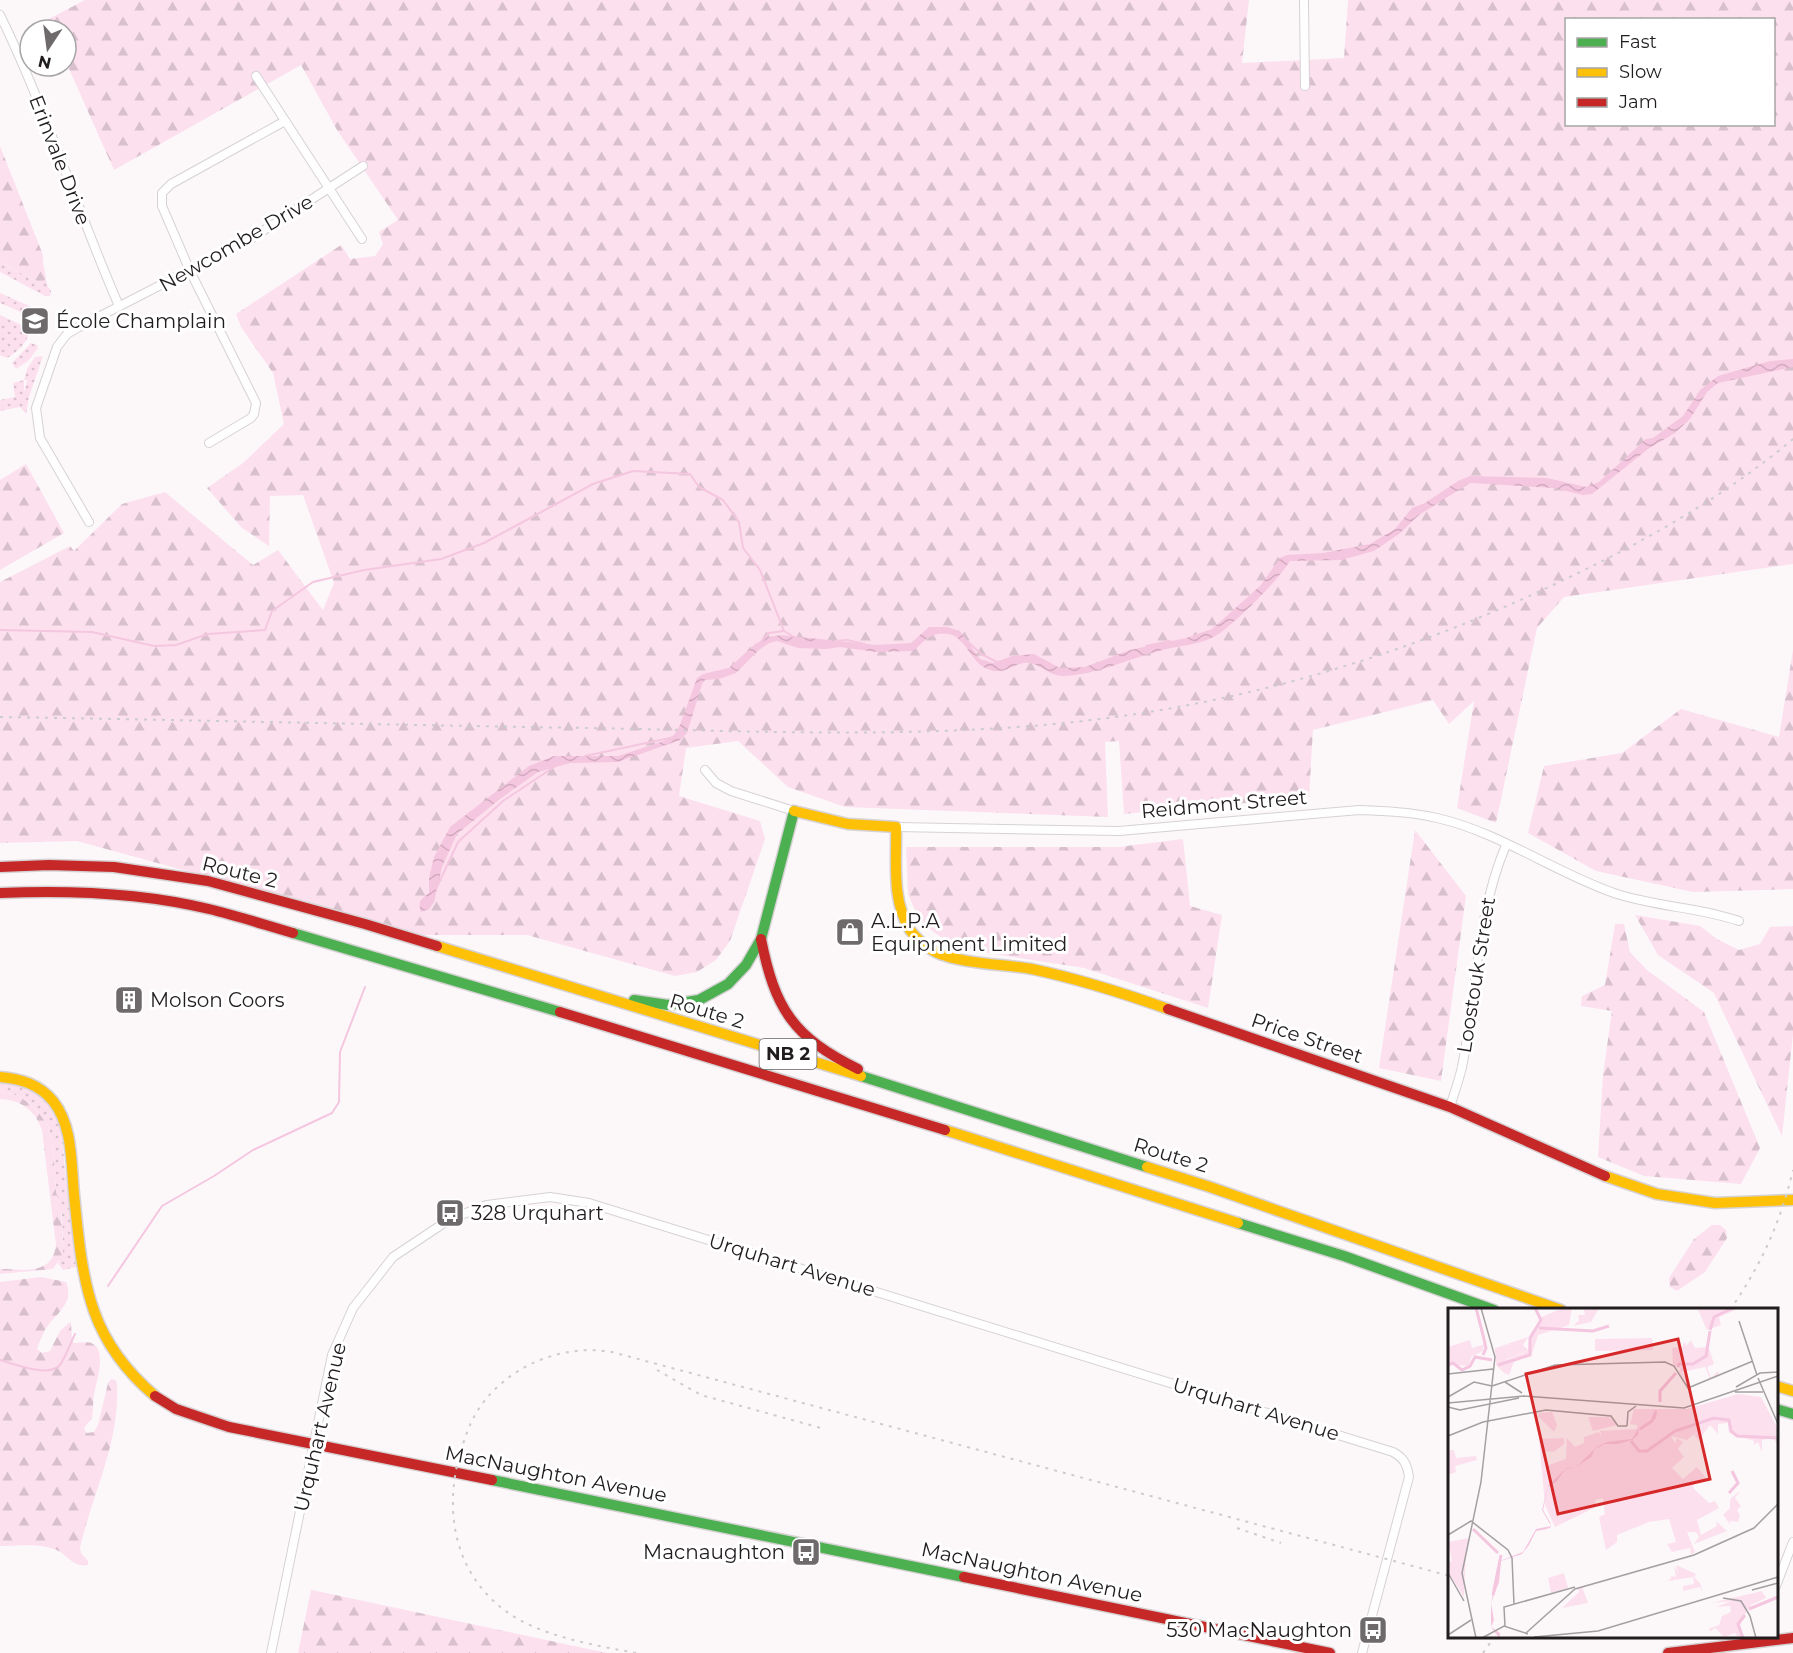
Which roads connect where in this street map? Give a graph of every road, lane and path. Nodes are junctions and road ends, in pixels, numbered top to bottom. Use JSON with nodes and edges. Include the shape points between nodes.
{"nodes":[{"id":1,"x":1304,"y":0,"type":"edge"},
{"id":2,"x":0,"y":15,"type":"edge"},
{"id":3,"x":256,"y":76,"type":"dead end"},
{"id":4,"x":1305,"y":86,"type":"dead end"},
{"id":5,"x":285,"y":121,"type":"junction"},
{"id":6,"x":363,"y":166,"type":"dead end"},
{"id":7,"x":329,"y":189,"type":"junction"},
{"id":8,"x":362,"y":239,"type":"dead end"},
{"id":9,"x":190,"y":271,"type":"junction"},
{"id":10,"x":119,"y":306,"type":"junction"},
{"id":11,"x":209,"y":443,"type":"dead end"},
{"id":12,"x":89,"y":522,"type":"dead end"},
{"id":13,"x":705,"y":770,"type":"dead end"},
{"id":14,"x":794,"y":812,"type":"junction"},
{"id":15,"x":896,"y":827,"type":"junction"},
{"id":16,"x":1506,"y":845,"type":"junction"},
{"id":17,"x":0,"y":867,"type":"edge"},
{"id":18,"x":0,"y":893,"type":"edge"},
{"id":19,"x":1740,"y":921,"type":"dead end"},
{"id":20,"x":761,"y":939,"type":"junction"},
{"id":21,"x":562,"y":985,"type":"junction"},
{"id":22,"x":0,"y":1077,"type":"edge"},
{"id":23,"x":922,"y":1095,"type":"junction"},
{"id":24,"x":1450,"y":1107,"type":"junction"},
{"id":25,"x":1793,"y":1200,"type":"edge"},
{"id":26,"x":1488,"y":1308,"type":"edge"},
{"id":27,"x":1555,"y":1308,"type":"edge"},
{"id":28,"x":1778,"y":1379,"type":"edge"},
{"id":29,"x":1793,"y":1383,"type":"edge"},
{"id":30,"x":1778,"y":1387,"type":"edge"},
{"id":31,"x":1793,"y":1391,"type":"edge"},
{"id":32,"x":1778,"y":1410,"type":"edge"},
{"id":33,"x":1793,"y":1414,"type":"edge"},
{"id":34,"x":314,"y":1443,"type":"junction"},
{"id":35,"x":1793,"y":1542,"type":"edge"},
{"id":36,"x":1778,"y":1581,"type":"edge"},
{"id":37,"x":1793,"y":1638,"type":"edge"},
{"id":38,"x":1757,"y":1639,"type":"edge"},
{"id":39,"x":271,"y":1653,"type":"edge"},
{"id":40,"x":1330,"y":1653,"type":"edge"},
{"id":41,"x":1362,"y":1653,"type":"edge"},
{"id":42,"x":1668,"y":1653,"type":"edge"}],
"edges":[{"from":1,"to":4,"type":"street"},
{"from":2,"to":10,"type":"street","name":"Erinvale Drive"},
{"from":3,"to":5,"type":"street"},
{"from":5,"to":7,"type":"street"},
{"from":5,"to":9,"type":"street","via":[[162,193],[162,206]]},
{"from":6,"to":7,"type":"street","name":"Newcombe Drive"},
{"from":7,"to":8,"type":"street"},
{"from":7,"to":9,"type":"street","name":"Newcombe Drive"},
{"from":9,"to":10,"type":"street","name":"Newcombe Drive"},
{"from":9,"to":11,"type":"street","via":[[256,403],[250,418]]},
{"from":10,"to":12,"type":"street","name":"Newcombe Drive","via":[[62,338],[36,408],[40,438]]},
{"from":13,"to":14,"type":"street","name":"Reidmont Street","via":[[716,783],[731,791]]},
{"from":14,"to":15,"type":"main road","name":"Reidmont Street","via":[[848,824]]},
{"from":14,"to":20,"type":"main road"},
{"from":15,"to":16,"type":"street","name":"Reidmont Street","via":[[1119,831],[1359,810],[1438,818]]},
{"from":15,"to":24,"type":"main road","name":"Price Street","via":[[897,892],[902,914],[925,945],[944,956],[1093,982]]},
{"from":16,"to":19,"type":"street","name":"Reidmont Street","via":[[1616,893]]},
{"from":16,"to":24,"type":"street","name":"Loostouk Street","via":[[1486,903],[1462,1068]]},
{"from":17,"to":21,"type":"main road","name":"Route 2","number":"NB 2","via":[[114,867],[208,881]]},
{"from":18,"to":26,"type":"main road","number":"NB 2","via":[[43,891],[126,896],[241,918],[794,1083],[1344,1256]]},
{"from":20,"to":21,"type":"main road","via":[[746,965],[728,984],[699,1000],[668,1005]]},
{"from":20,"to":23,"type":"main road","via":[[767,973],[798,1029],[820,1048],[861,1071]]},
{"from":21,"to":23,"type":"main road","name":"Route 2","number":"NB 2"},
{"from":22,"to":34,"type":"main road","name":"MacNaughton Avenue","via":[[34,1084],[48,1094],[61,1113],[68,1136],[82,1268],[91,1304],[113,1352],[133,1376],[179,1411],[208,1421]]},
{"from":23,"to":27,"type":"main road","name":"Route 2","number":"NB 2","via":[[1266,1205]]},
{"from":24,"to":25,"type":"main road","name":"Price Street","via":[[1622,1183],[1657,1194],[1715,1203]]},
{"from":28,"to":29,"type":"main road"},
{"from":30,"to":31,"type":"main road"},
{"from":32,"to":33,"type":"main road"},
{"from":34,"to":39,"type":"street","name":"Urquhart Avenue"},
{"from":34,"to":40,"type":"main road","name":"MacNaughton Avenue"},
{"from":34,"to":41,"type":"street","name":"Urquhart Avenue","via":[[332,1355],[353,1308],[393,1257],[450,1219],[487,1205],[550,1197],[590,1203],[1393,1452],[1407,1466],[1408,1477]]},
{"from":35,"to":36,"type":"street"},
{"from":37,"to":38,"type":"main road"},
{"from":38,"to":42,"type":"main road"}]}
